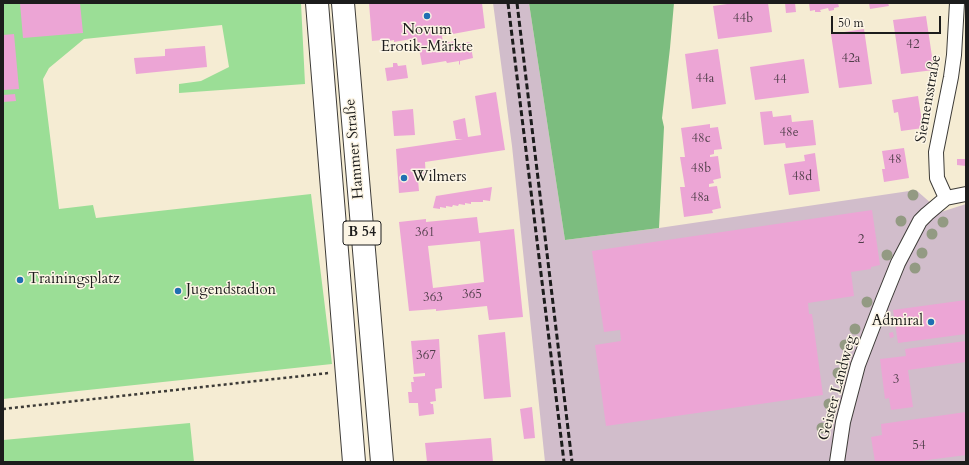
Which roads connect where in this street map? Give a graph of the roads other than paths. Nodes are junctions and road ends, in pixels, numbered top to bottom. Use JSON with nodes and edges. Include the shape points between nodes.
{"nodes":[{"id":1,"x":317,"y":3,"type":"edge"},
{"id":2,"x":343,"y":3,"type":"edge"},
{"id":3,"x":957,"y":3,"type":"edge"},
{"id":4,"x":966,"y":194,"type":"edge"},
{"id":5,"x":946,"y":198,"type":"junction"},
{"id":6,"x":354,"y":462,"type":"edge"},
{"id":7,"x":382,"y":462,"type":"edge"},
{"id":8,"x":837,"y":462,"type":"edge"}],
"edges":[{"from":1,"to":6,"type":"main road","name":"Hammer Straße","number":"B 54"},
{"from":2,"to":7,"type":"main road","name":"Hammer Straße","number":"B 54"},
{"from":3,"to":5,"type":"street","name":"Siemensstraße","via":[[951,77],[936,152],[937,178]]},
{"from":4,"to":5,"type":"street","name":"Geister Landweg"},
{"from":5,"to":8,"type":"street","name":"Geister Landweg","via":[[920,221],[898,263],[858,365],[843,422]]}]}
